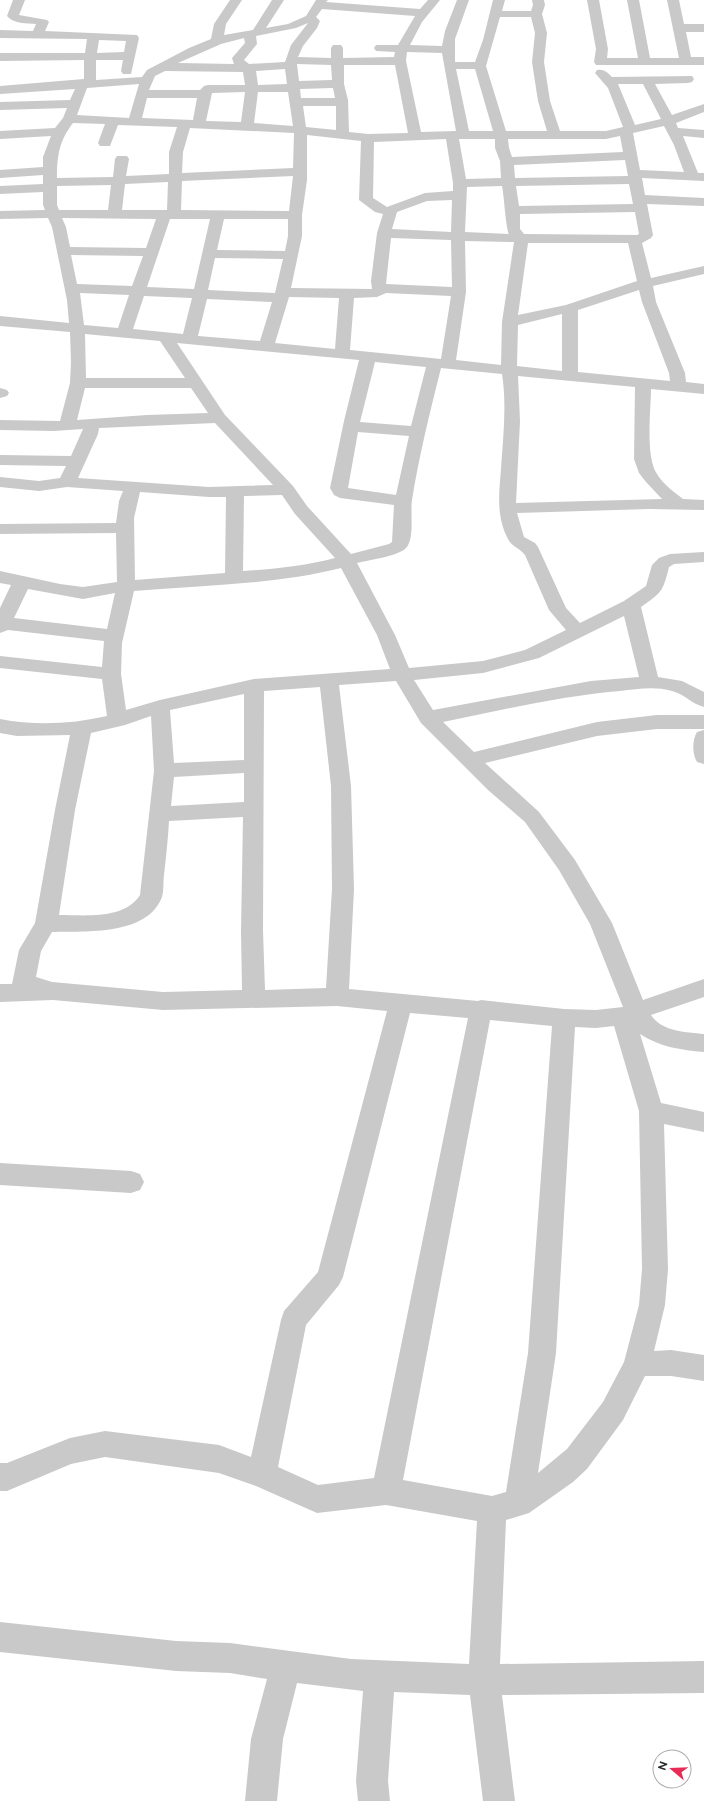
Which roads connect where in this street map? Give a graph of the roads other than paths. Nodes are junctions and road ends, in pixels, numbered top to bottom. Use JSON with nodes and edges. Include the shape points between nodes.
{"nodes":[{"id":1,"x":236,"y":0,"type":"edge"},
{"id":2,"x":278,"y":0,"type":"edge"},
{"id":3,"x":434,"y":0,"type":"edge"},
{"id":4,"x":463,"y":0,"type":"edge"},
{"id":5,"x":538,"y":0,"type":"edge"},
{"id":6,"x":593,"y":0,"type":"edge"},
{"id":7,"x":634,"y":0,"type":"edge"},
{"id":8,"x":673,"y":0,"type":"edge"},
{"id":9,"x":320,"y":2,"type":"edge"},
{"id":10,"x":14,"y":3,"type":"edge"},
{"id":11,"x":497,"y":7,"type":"edge"},
{"id":12,"x":422,"y":13,"type":"junction"},
{"id":13,"x":536,"y":14,"type":"junction"},
{"id":14,"x":310,"y":18,"type":"junction"},
{"id":15,"x":678,"y":28,"type":"junction"},
{"id":16,"x":704,"y":28,"type":"edge"},
{"id":17,"x":0,"y":34,"type":"edge"},
{"id":18,"x":38,"y":34,"type":"junction"},
{"id":19,"x":253,"y":34,"type":"junction"},
{"id":20,"x":94,"y":36,"type":"junction"},
{"id":21,"x":216,"y":41,"type":"junction"},
{"id":22,"x":297,"y":45,"type":"junction"},
{"id":23,"x":313,"y":45,"type":"dead end"},
{"id":24,"x":351,"y":47,"type":"dead end"},
{"id":25,"x":366,"y":47,"type":"dead end"},
{"id":26,"x":401,"y":55,"type":"junction"},
{"id":27,"x":90,"y":56,"type":"junction"},
{"id":28,"x":129,"y":56,"type":"junction"},
{"id":29,"x":0,"y":57,"type":"edge"},
{"id":30,"x":448,"y":58,"type":"junction"},
{"id":31,"x":336,"y":61,"type":"junction"},
{"id":32,"x":682,"y":61,"type":"junction"},
{"id":33,"x":704,"y":61,"type":"edge"},
{"id":34,"x":600,"y":62,"type":"junction"},
{"id":35,"x":645,"y":62,"type":"junction"},
{"id":36,"x":291,"y":63,"type":"junction"},
{"id":37,"x":480,"y":66,"type":"junction"},
{"id":38,"x":160,"y":67,"type":"junction"},
{"id":39,"x":247,"y":68,"type":"junction"},
{"id":40,"x":688,"y":79,"type":"junction"},
{"id":41,"x":146,"y":80,"type":"junction"},
{"id":42,"x":647,"y":80,"type":"junction"},
{"id":43,"x":125,"y":81,"type":"junction"},
{"id":44,"x":608,"y":81,"type":"junction"},
{"id":45,"x":87,"y":83,"type":"junction"},
{"id":46,"x":338,"y":84,"type":"junction"},
{"id":47,"x":293,"y":87,"type":"junction"},
{"id":48,"x":252,"y":88,"type":"junction"},
{"id":49,"x":0,"y":90,"type":"edge"},
{"id":50,"x":143,"y":94,"type":"junction"},
{"id":51,"x":204,"y":94,"type":"junction"},
{"id":52,"x":700,"y":94,"type":"edge"},
{"id":53,"x":296,"y":102,"type":"junction"},
{"id":54,"x":342,"y":102,"type":"junction"},
{"id":55,"x":74,"y":104,"type":"junction"},
{"id":56,"x":0,"y":106,"type":"edge"},
{"id":57,"x":704,"y":108,"type":"edge"},
{"id":58,"x":69,"y":119,"type":"junction"},
{"id":59,"x":704,"y":120,"type":"edge"},
{"id":60,"x":113,"y":121,"type":"junction"},
{"id":61,"x":134,"y":122,"type":"junction"},
{"id":62,"x":185,"y":124,"type":"junction"},
{"id":63,"x":199,"y":124,"type":"junction"},
{"id":64,"x":671,"y":124,"type":"junction"},
{"id":65,"x":247,"y":127,"type":"junction"},
{"id":66,"x":300,"y":130,"type":"junction"},
{"id":67,"x":628,"y":131,"type":"junction"},
{"id":68,"x":59,"y":132,"type":"junction"},
{"id":69,"x":554,"y":134,"type":"junction"},
{"id":70,"x":704,"y":134,"type":"edge"},
{"id":71,"x":0,"y":135,"type":"edge"},
{"id":72,"x":457,"y":135,"type":"junction"},
{"id":73,"x":501,"y":135,"type":"junction"},
{"id":74,"x":343,"y":136,"type":"junction"},
{"id":75,"x":415,"y":137,"type":"junction"},
{"id":76,"x":368,"y":138,"type":"junction"},
{"id":77,"x":105,"y":143,"type":"dead end"},
{"id":78,"x":630,"y":156,"type":"junction"},
{"id":79,"x":122,"y":159,"type":"dead end"},
{"id":80,"x":507,"y":161,"type":"junction"},
{"id":81,"x":300,"y":172,"type":"junction"},
{"id":82,"x":0,"y":174,"type":"edge"},
{"id":83,"x":635,"y":177,"type":"junction"},
{"id":84,"x":698,"y":177,"type":"edge"},
{"id":85,"x":175,"y":178,"type":"junction"},
{"id":86,"x":50,"y":181,"type":"junction"},
{"id":87,"x":119,"y":181,"type":"junction"},
{"id":88,"x":508,"y":183,"type":"junction"},
{"id":89,"x":460,"y":189,"type":"junction"},
{"id":90,"x":0,"y":190,"type":"edge"},
{"id":91,"x":704,"y":202,"type":"edge"},
{"id":92,"x":640,"y":203,"type":"junction"},
{"id":93,"x":513,"y":210,"type":"junction"},
{"id":94,"x":390,"y":212,"type":"junction"},
{"id":95,"x":54,"y":214,"type":"junction"},
{"id":96,"x":114,"y":214,"type":"junction"},
{"id":97,"x":0,"y":215,"type":"edge"},
{"id":98,"x":169,"y":215,"type":"junction"},
{"id":99,"x":218,"y":215,"type":"junction"},
{"id":100,"x":295,"y":215,"type":"junction"},
{"id":101,"x":384,"y":233,"type":"junction"},
{"id":102,"x":458,"y":236,"type":"junction"},
{"id":103,"x":521,"y":238,"type":"junction"},
{"id":104,"x":634,"y":239,"type":"junction"},
{"id":105,"x":63,"y":251,"type":"junction"},
{"id":106,"x":151,"y":252,"type":"junction"},
{"id":107,"x":209,"y":254,"type":"junction"},
{"id":108,"x":291,"y":255,"type":"junction"},
{"id":109,"x":704,"y":270,"type":"edge"},
{"id":110,"x":643,"y":284,"type":"junction"},
{"id":111,"x":71,"y":288,"type":"junction"},
{"id":112,"x":383,"y":288,"type":"junction"},
{"id":113,"x":138,"y":290,"type":"junction"},
{"id":114,"x":459,"y":292,"type":"junction"},
{"id":115,"x":200,"y":294,"type":"junction"},
{"id":116,"x":282,"y":295,"type":"junction"},
{"id":117,"x":347,"y":295,"type":"junction"},
{"id":118,"x":570,"y":308,"type":"junction"},
{"id":119,"x":0,"y":321,"type":"edge"},
{"id":120,"x":510,"y":322,"type":"junction"},
{"id":121,"x":77,"y":328,"type":"junction"},
{"id":122,"x":124,"y":333,"type":"junction"},
{"id":123,"x":165,"y":336,"type":"junction"},
{"id":124,"x":190,"y":339,"type":"junction"},
{"id":125,"x":266,"y":346,"type":"junction"},
{"id":126,"x":342,"y":354,"type":"junction"},
{"id":127,"x":368,"y":357,"type":"junction"},
{"id":128,"x":442,"y":363,"type":"junction"},
{"id":129,"x":509,"y":370,"type":"junction"},
{"id":130,"x":570,"y":376,"type":"junction"},
{"id":131,"x":78,"y":382,"type":"junction"},
{"id":132,"x":195,"y":383,"type":"junction"},
{"id":133,"x":643,"y":383,"type":"junction"},
{"id":134,"x":678,"y":387,"type":"junction"},
{"id":135,"x":704,"y":389,"type":"edge"},
{"id":136,"x":219,"y":418,"type":"junction"},
{"id":137,"x":92,"y":424,"type":"junction"},
{"id":138,"x":67,"y":425,"type":"junction"},
{"id":139,"x":0,"y":426,"type":"edge"},
{"id":140,"x":351,"y":426,"type":"junction"},
{"id":141,"x":418,"y":432,"type":"junction"},
{"id":142,"x":0,"y":460,"type":"edge"},
{"id":143,"x":77,"y":461,"type":"junction"},
{"id":144,"x":68,"y":482,"type":"junction"},
{"id":145,"x":2,"y":486,"type":"edge"},
{"id":146,"x":133,"y":486,"type":"junction"},
{"id":147,"x":287,"y":490,"type":"junction"},
{"id":148,"x":235,"y":492,"type":"junction"},
{"id":149,"x":402,"y":501,"type":"junction"},
{"id":150,"x":678,"y":504,"type":"junction"},
{"id":151,"x":704,"y":505,"type":"edge"},
{"id":152,"x":507,"y":508,"type":"junction"},
{"id":153,"x":125,"y":528,"type":"junction"},
{"id":154,"x":0,"y":529,"type":"edge"},
{"id":155,"x":704,"y":557,"type":"edge"},
{"id":156,"x":347,"y":561,"type":"junction"},
{"id":157,"x":0,"y":577,"type":"edge"},
{"id":158,"x":234,"y":578,"type":"junction"},
{"id":159,"x":22,"y":582,"type":"junction"},
{"id":160,"x":126,"y":586,"type":"junction"},
{"id":161,"x":631,"y":605,"type":"junction"},
{"id":162,"x":1,"y":625,"type":"edge"},
{"id":163,"x":577,"y":631,"type":"junction"},
{"id":164,"x":114,"y":636,"type":"junction"},
{"id":165,"x":0,"y":662,"type":"edge"},
{"id":166,"x":111,"y":674,"type":"junction"},
{"id":167,"x":402,"y":675,"type":"junction"},
{"id":168,"x":329,"y":680,"type":"junction"},
{"id":169,"x":704,"y":681,"type":"edge"},
{"id":170,"x":650,"y":682,"type":"junction"},
{"id":171,"x":254,"y":685,"type":"junction"},
{"id":172,"x":704,"y":696,"type":"edge"},
{"id":173,"x":704,"y":701,"type":"edge"},
{"id":174,"x":160,"y":706,"type":"junction"},
{"id":175,"x":428,"y":718,"type":"junction"},
{"id":176,"x":118,"y":720,"type":"junction"},
{"id":177,"x":704,"y":722,"type":"edge"},
{"id":178,"x":0,"y":726,"type":"edge"},
{"id":179,"x":82,"y":728,"type":"junction"},
{"id":180,"x":704,"y":737,"type":"edge"},
{"id":181,"x":704,"y":757,"type":"edge"},
{"id":182,"x":470,"y":760,"type":"junction"},
{"id":183,"x":253,"y":766,"type":"junction"},
{"id":184,"x":164,"y":771,"type":"junction"},
{"id":185,"x":254,"y":809,"type":"junction"},
{"id":186,"x":160,"y":814,"type":"junction"},
{"id":187,"x":46,"y":924,"type":"junction"},
{"id":188,"x":704,"y":988,"type":"edge"},
{"id":189,"x":53,"y":991,"type":"junction"},
{"id":190,"x":0,"y":993,"type":"edge"},
{"id":191,"x":338,"y":997,"type":"junction"},
{"id":192,"x":254,"y":998,"type":"junction"},
{"id":193,"x":401,"y":1003,"type":"junction"},
{"id":194,"x":481,"y":1009,"type":"junction"},
{"id":195,"x":630,"y":1013,"type":"junction"},
{"id":196,"x":564,"y":1018,"type":"junction"},
{"id":197,"x":704,"y":1043,"type":"edge"},
{"id":198,"x":651,"y":1111,"type":"junction"},
{"id":199,"x":704,"y":1122,"type":"edge"},
{"id":200,"x":0,"y":1174,"type":"edge"},
{"id":201,"x":131,"y":1182,"type":"dead end"},
{"id":202,"x":637,"y":1364,"type":"junction"},
{"id":203,"x":704,"y":1368,"type":"edge"},
{"id":204,"x":262,"y":1474,"type":"junction"},
{"id":205,"x":0,"y":1477,"type":"edge"},
{"id":206,"x":386,"y":1491,"type":"junction"},
{"id":207,"x":505,"y":1506,"type":"junction"},
{"id":208,"x":0,"y":1637,"type":"edge"},
{"id":209,"x":286,"y":1666,"type":"junction"},
{"id":210,"x":380,"y":1675,"type":"junction"},
{"id":211,"x":704,"y":1677,"type":"edge"},
{"id":212,"x":484,"y":1680,"type":"junction"},
{"id":213,"x":261,"y":1801,"type":"edge"},
{"id":214,"x":374,"y":1801,"type":"edge"},
{"id":215,"x":500,"y":1801,"type":"edge"}],
"edges":[{"from":1,"to":21,"type":"street","via":[[220,24]]},
{"from":2,"to":19,"type":"street"},
{"from":3,"to":12,"type":"street"},
{"from":4,"to":30,"type":"street","via":[[449,34]]},
{"from":5,"to":13,"type":"street"},
{"from":6,"to":34,"type":"street","via":[[602,49]]},
{"from":7,"to":35,"type":"street"},
{"from":8,"to":15,"type":"street"},
{"from":9,"to":12,"type":"street"},
{"from":9,"to":14,"type":"street"},
{"from":10,"to":18,"type":"street","via":[[13,16],[16,18],[43,22]]},
{"from":11,"to":13,"type":"street"},
{"from":11,"to":37,"type":"street"},
{"from":12,"to":26,"type":"street"},
{"from":13,"to":69,"type":"street","via":[[541,33],[538,62],[544,101]]},
{"from":14,"to":19,"type":"street","via":[[292,26]]},
{"from":14,"to":22,"type":"street","via":[[314,21],[314,26]]},
{"from":15,"to":16,"type":"street"},
{"from":15,"to":32,"type":"street"},
{"from":17,"to":18,"type":"street"},
{"from":18,"to":20,"type":"street"},
{"from":19,"to":21,"type":"street"},
{"from":19,"to":39,"type":"street","via":[[250,45],[238,58],[238,61]]},
{"from":20,"to":27,"type":"street"},
{"from":20,"to":28,"type":"street","via":[[132,37]]},
{"from":21,"to":38,"type":"street"},
{"from":22,"to":23,"type":"street"},
{"from":22,"to":36,"type":"street"},
{"from":24,"to":31,"type":"street","via":[[333,46]]},
{"from":25,"to":26,"type":"street"},
{"from":26,"to":30,"type":"street"},
{"from":26,"to":31,"type":"street"},
{"from":26,"to":75,"type":"street"},
{"from":27,"to":28,"type":"street"},
{"from":27,"to":29,"type":"street"},
{"from":27,"to":45,"type":"street"},
{"from":28,"to":43,"type":"street"},
{"from":30,"to":37,"type":"street"},
{"from":30,"to":72,"type":"street"},
{"from":31,"to":36,"type":"street"},
{"from":31,"to":46,"type":"street"},
{"from":32,"to":33,"type":"street"},
{"from":32,"to":35,"type":"street"},
{"from":32,"to":40,"type":"street"},
{"from":34,"to":35,"type":"street"},
{"from":34,"to":44,"type":"street","via":[[601,72]]},
{"from":36,"to":39,"type":"street"},
{"from":36,"to":47,"type":"street"},
{"from":37,"to":73,"type":"street"},
{"from":38,"to":39,"type":"street"},
{"from":38,"to":41,"type":"street"},
{"from":39,"to":48,"type":"street","via":[[250,71]]},
{"from":40,"to":42,"type":"street"},
{"from":40,"to":52,"type":"street"},
{"from":41,"to":43,"type":"street"},
{"from":41,"to":50,"type":"street"},
{"from":42,"to":44,"type":"street"},
{"from":42,"to":64,"type":"street"},
{"from":43,"to":45,"type":"street"},
{"from":44,"to":67,"type":"street","via":[[614,87]]},
{"from":45,"to":49,"type":"street"},
{"from":45,"to":55,"type":"street"},
{"from":46,"to":47,"type":"street"},
{"from":46,"to":54,"type":"street"},
{"from":47,"to":48,"type":"street"},
{"from":47,"to":53,"type":"street"},
{"from":48,"to":51,"type":"street","via":[[212,88]]},
{"from":48,"to":65,"type":"street"},
{"from":50,"to":51,"type":"street"},
{"from":50,"to":61,"type":"street"},
{"from":51,"to":63,"type":"street"},
{"from":53,"to":54,"type":"street"},
{"from":53,"to":66,"type":"street"},
{"from":54,"to":74,"type":"street"},
{"from":55,"to":56,"type":"street"},
{"from":55,"to":58,"type":"street"},
{"from":57,"to":64,"type":"street"},
{"from":58,"to":60,"type":"street"},
{"from":58,"to":68,"type":"street"},
{"from":59,"to":64,"type":"street"},
{"from":60,"to":61,"type":"street"},
{"from":60,"to":77,"type":"street"},
{"from":61,"to":62,"type":"street"},
{"from":62,"to":63,"type":"street"},
{"from":62,"to":85,"type":"street","via":[[176,152]]},
{"from":63,"to":65,"type":"street"},
{"from":64,"to":67,"type":"street"},
{"from":64,"to":70,"type":"street"},
{"from":64,"to":84,"type":"street","via":[[690,154]]},
{"from":65,"to":66,"type":"street"},
{"from":66,"to":74,"type":"street"},
{"from":66,"to":81,"type":"street"},
{"from":67,"to":69,"type":"street","via":[[606,135]]},
{"from":67,"to":78,"type":"street"},
{"from":68,"to":71,"type":"street"},
{"from":68,"to":86,"type":"street","via":[[50,157]]},
{"from":69,"to":73,"type":"street"},
{"from":72,"to":73,"type":"street"},
{"from":72,"to":75,"type":"street"},
{"from":72,"to":89,"type":"street"},
{"from":73,"to":80,"type":"street"},
{"from":74,"to":76,"type":"street"},
{"from":75,"to":76,"type":"street"},
{"from":76,"to":94,"type":"street","via":[[366,200]]},
{"from":78,"to":80,"type":"street"},
{"from":78,"to":83,"type":"street"},
{"from":79,"to":87,"type":"street"},
{"from":80,"to":88,"type":"street"},
{"from":81,"to":85,"type":"street"},
{"from":81,"to":100,"type":"street"},
{"from":82,"to":86,"type":"street"},
{"from":83,"to":84,"type":"street"},
{"from":83,"to":88,"type":"street"},
{"from":83,"to":92,"type":"street"},
{"from":85,"to":87,"type":"street"},
{"from":85,"to":98,"type":"street"},
{"from":86,"to":87,"type":"street"},
{"from":86,"to":90,"type":"street"},
{"from":86,"to":95,"type":"street","via":[[50,205]]},
{"from":87,"to":96,"type":"street"},
{"from":88,"to":89,"type":"street"},
{"from":88,"to":93,"type":"street"},
{"from":89,"to":94,"type":"street","via":[[425,197]]},
{"from":89,"to":102,"type":"street"},
{"from":91,"to":92,"type":"street"},
{"from":92,"to":93,"type":"street"},
{"from":92,"to":104,"type":"street","via":[[646,235]]},
{"from":93,"to":103,"type":"street","via":[[513,230]]},
{"from":94,"to":101,"type":"street"},
{"from":95,"to":96,"type":"street"},
{"from":95,"to":97,"type":"street"},
{"from":95,"to":105,"type":"street"},
{"from":96,"to":98,"type":"street"},
{"from":98,"to":99,"type":"street"},
{"from":98,"to":106,"type":"street"},
{"from":99,"to":100,"type":"street"},
{"from":99,"to":107,"type":"street"},
{"from":100,"to":108,"type":"street","via":[[295,236]]},
{"from":101,"to":102,"type":"street"},
{"from":101,"to":112,"type":"street","via":[[378,282]]},
{"from":102,"to":103,"type":"street"},
{"from":102,"to":114,"type":"street"},
{"from":103,"to":104,"type":"street"},
{"from":103,"to":120,"type":"street"},
{"from":104,"to":110,"type":"street"},
{"from":105,"to":106,"type":"street"},
{"from":105,"to":111,"type":"street"},
{"from":106,"to":113,"type":"street"},
{"from":107,"to":108,"type":"street"},
{"from":107,"to":115,"type":"street"},
{"from":108,"to":116,"type":"street"},
{"from":109,"to":110,"type":"street"},
{"from":110,"to":118,"type":"street"},
{"from":110,"to":134,"type":"street","via":[[678,373]]},
{"from":111,"to":113,"type":"street"},
{"from":111,"to":121,"type":"street"},
{"from":112,"to":114,"type":"street"},
{"from":112,"to":117,"type":"street","via":[[377,293]]},
{"from":113,"to":115,"type":"street"},
{"from":113,"to":122,"type":"street"},
{"from":114,"to":128,"type":"street"},
{"from":115,"to":116,"type":"street"},
{"from":115,"to":124,"type":"street"},
{"from":116,"to":117,"type":"street"},
{"from":116,"to":125,"type":"street"},
{"from":117,"to":126,"type":"street"},
{"from":118,"to":120,"type":"street"},
{"from":118,"to":130,"type":"street"},
{"from":119,"to":121,"type":"street"},
{"from":120,"to":129,"type":"street"},
{"from":121,"to":122,"type":"street"},
{"from":121,"to":131,"type":"street"},
{"from":122,"to":123,"type":"street"},
{"from":123,"to":124,"type":"street"},
{"from":123,"to":132,"type":"street"},
{"from":124,"to":125,"type":"street"},
{"from":125,"to":126,"type":"street"},
{"from":126,"to":127,"type":"street"},
{"from":127,"to":128,"type":"street"},
{"from":127,"to":140,"type":"street"},
{"from":128,"to":129,"type":"street"},
{"from":128,"to":141,"type":"street"},
{"from":129,"to":130,"type":"street"},
{"from":129,"to":152,"type":"street","via":[[512,421]]},
{"from":130,"to":133,"type":"street"},
{"from":131,"to":132,"type":"street"},
{"from":131,"to":138,"type":"street"},
{"from":132,"to":136,"type":"street"},
{"from":133,"to":134,"type":"street"},
{"from":133,"to":150,"type":"street","via":[[642,459],[645,470]]},
{"from":134,"to":135,"type":"street"},
{"from":136,"to":137,"type":"street"},
{"from":136,"to":147,"type":"street"},
{"from":137,"to":138,"type":"street"},
{"from":137,"to":143,"type":"street"},
{"from":138,"to":139,"type":"street"},
{"from":140,"to":141,"type":"street"},
{"from":140,"to":149,"type":"street","via":[[340,491],[346,494]]},
{"from":141,"to":149,"type":"street"},
{"from":142,"to":143,"type":"street"},
{"from":143,"to":144,"type":"street"},
{"from":144,"to":145,"type":"street","via":[[39,486]]},
{"from":144,"to":146,"type":"street"},
{"from":146,"to":148,"type":"street"},
{"from":146,"to":153,"type":"street"},
{"from":147,"to":148,"type":"street"},
{"from":147,"to":156,"type":"street","via":[[301,510]]},
{"from":148,"to":158,"type":"street"},
{"from":149,"to":156,"type":"street","via":[[400,544],[395,548]]},
{"from":150,"to":151,"type":"street"},
{"from":150,"to":152,"type":"street"},
{"from":152,"to":163,"type":"street","via":[[517,540],[529,547],[558,610]]},
{"from":153,"to":154,"type":"street"},
{"from":153,"to":160,"type":"street"},
{"from":155,"to":161,"type":"street","via":[[670,559],[664,562],[653,590]]},
{"from":156,"to":158,"type":"street","via":[[319,568]]},
{"from":156,"to":167,"type":"street","via":[[386,635]]},
{"from":157,"to":159,"type":"street"},
{"from":158,"to":160,"type":"street"},
{"from":159,"to":160,"type":"street","via":[[83,593]]},
{"from":159,"to":162,"type":"street"},
{"from":160,"to":164,"type":"street"},
{"from":161,"to":163,"type":"street"},
{"from":161,"to":170,"type":"street"},
{"from":162,"to":164,"type":"street"},
{"from":163,"to":167,"type":"street","via":[[532,654],[483,667]]},
{"from":164,"to":166,"type":"street"},
{"from":165,"to":166,"type":"street"},
{"from":166,"to":176,"type":"street"},
{"from":167,"to":168,"type":"street"},
{"from":167,"to":175,"type":"street"},
{"from":168,"to":171,"type":"street"},
{"from":168,"to":191,"type":"street","via":[[342,786],[343,889]]},
{"from":169,"to":172,"type":"street"},
{"from":170,"to":173,"type":"street","via":[[675,685]]},
{"from":170,"to":175,"type":"street","via":[[591,687]]},
{"from":171,"to":174,"type":"street"},
{"from":171,"to":183,"type":"street"},
{"from":174,"to":176,"type":"street"},
{"from":174,"to":184,"type":"street"},
{"from":175,"to":182,"type":"street"},
{"from":176,"to":179,"type":"street"},
{"from":177,"to":182,"type":"street","via":[[657,722],[597,729]]},
{"from":178,"to":179,"type":"street","via":[[50,730]]},
{"from":179,"to":187,"type":"street"},
{"from":180,"to":181,"type":"street"},
{"from":182,"to":195,"type":"street","via":[[532,817],[567,865],[601,923]]},
{"from":183,"to":184,"type":"street"},
{"from":183,"to":185,"type":"street"},
{"from":184,"to":186,"type":"street"},
{"from":185,"to":186,"type":"street"},
{"from":185,"to":192,"type":"street"},
{"from":186,"to":187,"type":"street","via":[[151,896],[143,908],[129,917],[95,923]]},
{"from":187,"to":189,"type":"street","via":[[30,950],[23,982]]},
{"from":188,"to":195,"type":"street","via":[[678,999]]},
{"from":189,"to":190,"type":"street"},
{"from":189,"to":192,"type":"street","via":[[163,1001]]},
{"from":191,"to":192,"type":"street"},
{"from":191,"to":193,"type":"street"},
{"from":193,"to":194,"type":"street"},
{"from":193,"to":204,"type":"street","via":[[330,1277],[294,1320]]},
{"from":194,"to":196,"type":"street"},
{"from":194,"to":206,"type":"street"},
{"from":195,"to":196,"type":"street","via":[[596,1019]]},
{"from":195,"to":197,"type":"street","via":[[660,1035],[680,1041]]},
{"from":195,"to":198,"type":"street"},
{"from":196,"to":207,"type":"street","via":[[542,1353]]},
{"from":198,"to":199,"type":"street"},
{"from":198,"to":202,"type":"street","via":[[655,1269],[652,1305]]},
{"from":200,"to":201,"type":"street"},
{"from":202,"to":203,"type":"street","via":[[672,1363]]},
{"from":202,"to":207,"type":"street","via":[[613,1411],[577,1459],[563,1472]]},
{"from":204,"to":205,"type":"street","via":[[219,1459],[105,1444],[70,1450],[7,1477]]},
{"from":204,"to":206,"type":"street","via":[[317,1498]]},
{"from":206,"to":207,"type":"street"},
{"from":207,"to":212,"type":"street"},
{"from":208,"to":209,"type":"street","via":[[176,1656],[230,1658]]},
{"from":209,"to":210,"type":"street","via":[[351,1675]]},
{"from":209,"to":213,"type":"street","via":[[267,1739]]},
{"from":210,"to":212,"type":"street"},
{"from":210,"to":214,"type":"street","via":[[372,1781]]},
{"from":211,"to":212,"type":"street"},
{"from":212,"to":215,"type":"street"}]}
